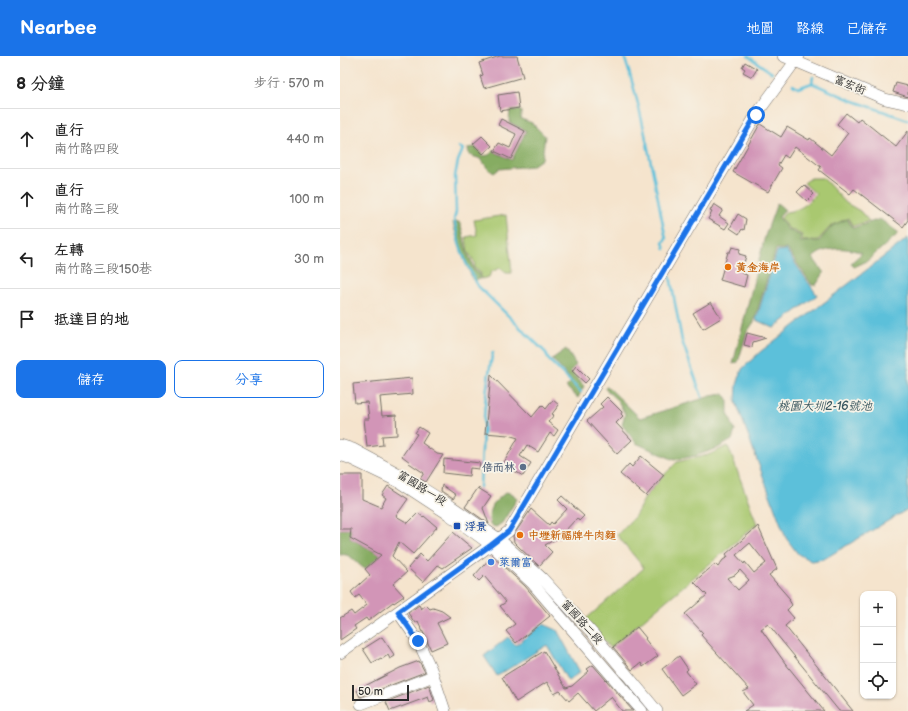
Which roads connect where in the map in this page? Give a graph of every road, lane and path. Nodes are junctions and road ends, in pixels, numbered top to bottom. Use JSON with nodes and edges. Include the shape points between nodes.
{"nodes":[{"id":1,"x":782,"y":56,"type":"edge"},
{"id":2,"x":796,"y":59,"type":"edge"},
{"id":3,"x":908,"y":104,"type":"edge"},
{"id":4,"x":340,"y":445,"type":"edge"},
{"id":5,"x":340,"y":455,"type":"edge"},
{"id":6,"x":495,"y":542,"type":"junction"},
{"id":7,"x":398,"y":612,"type":"junction"},
{"id":8,"x":340,"y":653,"type":"edge"},
{"id":9,"x":433,"y":676,"type":"junction"},
{"id":10,"x":361,"y":704,"type":"dead end"},
{"id":11,"x":445,"y":711,"type":"edge"},
{"id":12,"x":642,"y":711,"type":"edge"},
{"id":13,"x":657,"y":711,"type":"edge"}],
"edges":[{"from":1,"to":2,"type":"street","name":"富宏街"},
{"from":2,"to":3,"type":"street","name":"富宏街","via":[[885,99]]},
{"from":2,"to":6,"type":"street","via":[[756,115],[509,531]]},
{"from":4,"to":6,"type":"street","name":"富國路一段","via":[[353,448],[451,506]]},
{"from":5,"to":6,"type":"street","name":"富國路一段","via":[[399,482]]},
{"from":6,"to":7,"type":"street"},
{"from":6,"to":12,"type":"street","name":"富國路二段"},
{"from":6,"to":13,"type":"street","name":"富國路二段","via":[[542,578],[595,636]]},
{"from":7,"to":8,"type":"street"},
{"from":7,"to":9,"type":"street","via":[[418,641]]},
{"from":9,"to":10,"type":"street"},
{"from":9,"to":11,"type":"street"}]}
